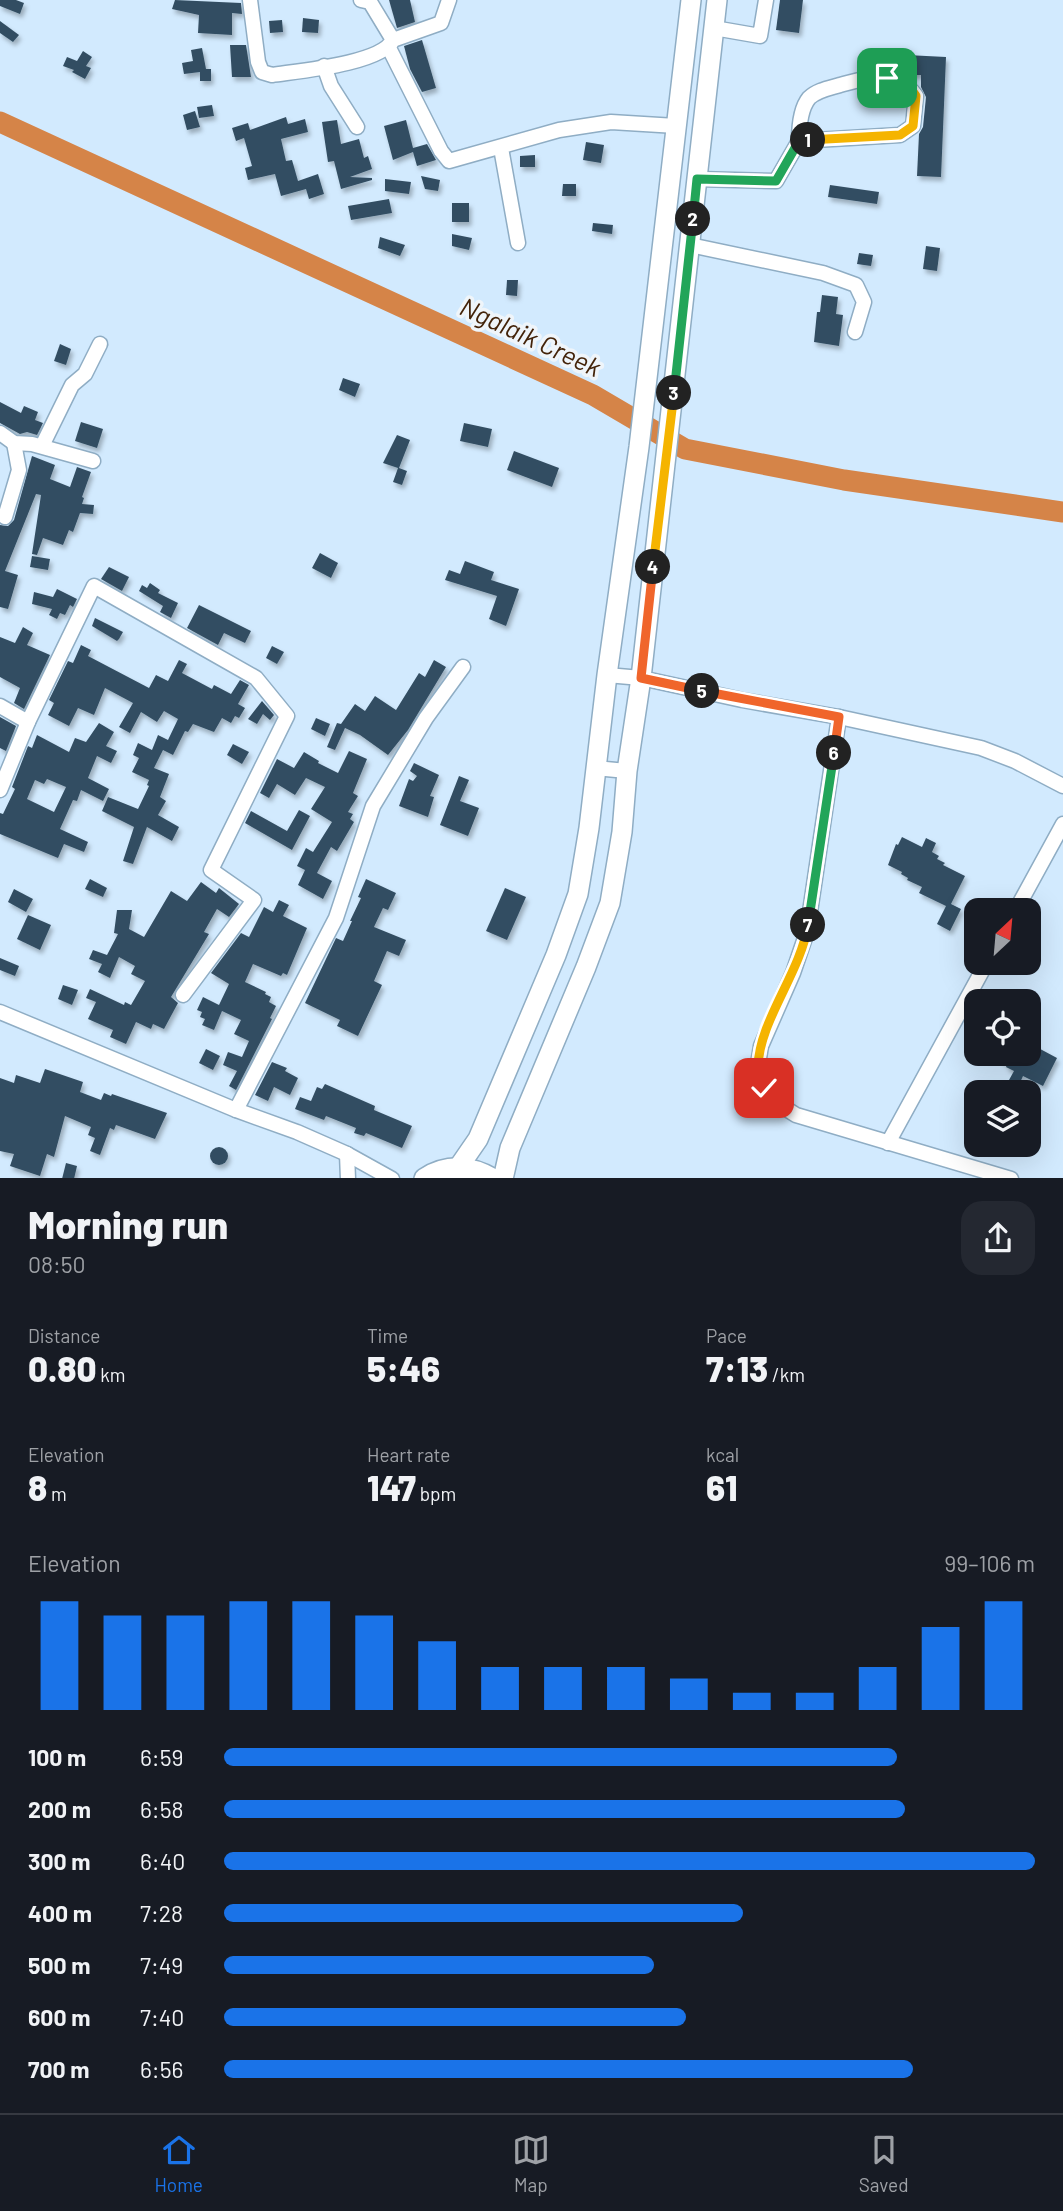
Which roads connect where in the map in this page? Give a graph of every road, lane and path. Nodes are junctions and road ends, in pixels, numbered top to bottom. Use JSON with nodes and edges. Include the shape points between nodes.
{"nodes":[{"id":1,"x":250,"y":0,"type":"edge"},
{"id":2,"x":361,"y":0,"type":"edge"},
{"id":3,"x":449,"y":0,"type":"edge"},
{"id":4,"x":691,"y":0,"type":"edge"},
{"id":5,"x":718,"y":0,"type":"edge"},
{"id":6,"x":766,"y":0,"type":"edge"},
{"id":7,"x":714,"y":27,"type":"junction"},
{"id":8,"x":391,"y":44,"type":"junction"},
{"id":9,"x":324,"y":66,"type":"junction"},
{"id":10,"x":676,"y":126,"type":"junction"},
{"id":11,"x":357,"y":127,"type":"dead end"},
{"id":12,"x":799,"y":141,"type":"junction"},
{"id":13,"x":501,"y":148,"type":"junction"},
{"id":14,"x":697,"y":179,"type":"junction"},
{"id":15,"x":518,"y":243,"type":"dead end"},
{"id":16,"x":690,"y":245,"type":"junction"},
{"id":17,"x":855,"y":332,"type":"dead end"},
{"id":18,"x":100,"y":344,"type":"dead end"},
{"id":19,"x":0,"y":433,"type":"edge"},
{"id":20,"x":14,"y":443,"type":"junction"},
{"id":21,"x":42,"y":446,"type":"junction"},
{"id":22,"x":93,"y":461,"type":"dead end"},
{"id":23,"x":5,"y":517,"type":"dead end"},
{"id":24,"x":463,"y":667,"type":"dead end"},
{"id":25,"x":607,"y":675,"type":"junction"},
{"id":26,"x":641,"y":678,"type":"junction"},
{"id":27,"x":0,"y":706,"type":"edge"},
{"id":28,"x":839,"y":717,"type":"junction"},
{"id":29,"x":28,"y":722,"type":"junction"},
{"id":30,"x":595,"y":768,"type":"junction"},
{"id":31,"x":627,"y":771,"type":"junction"},
{"id":32,"x":1063,"y":786,"type":"edge"},
{"id":33,"x":0,"y":790,"type":"edge"},
{"id":34,"x":1063,"y":824,"type":"edge"},
{"id":35,"x":1023,"y":898,"type":"edge"},
{"id":36,"x":980,"y":975,"type":"edge"},
{"id":37,"x":183,"y":995,"type":"dead end"},
{"id":38,"x":0,"y":1012,"type":"edge"},
{"id":39,"x":236,"y":1110,"type":"junction"},
{"id":40,"x":888,"y":1143,"type":"junction"},
{"id":41,"x":347,"y":1153,"type":"junction"},
{"id":42,"x":458,"y":1168,"type":"junction"},
{"id":43,"x":348,"y":1178,"type":"edge"},
{"id":44,"x":392,"y":1178,"type":"edge"},
{"id":45,"x":425,"y":1178,"type":"edge"},
{"id":46,"x":492,"y":1178,"type":"edge"},
{"id":47,"x":503,"y":1178,"type":"edge"},
{"id":48,"x":1011,"y":1178,"type":"edge"}],
"edges":[{"from":1,"to":9,"type":"street","via":[[262,72],[272,75]]},
{"from":2,"to":8,"type":"street","via":[[370,2]]},
{"from":3,"to":8,"type":"street","via":[[441,23]]},
{"from":4,"to":10,"type":"main road"},
{"from":5,"to":7,"type":"main road"},
{"from":6,"to":7,"type":"street","via":[[760,36]]},
{"from":7,"to":14,"type":"main road"},
{"from":8,"to":9,"type":"street","via":[[352,61]]},
{"from":8,"to":13,"type":"street","via":[[449,161]]},
{"from":9,"to":11,"type":"street"},
{"from":10,"to":13,"type":"street","via":[[611,122],[559,130]]},
{"from":10,"to":25,"type":"main road","via":[[647,385]]},
{"from":12,"to":12,"type":"street","via":[[900,135],[913,126],[916,96],[908,85],[887,78],[865,77],[822,90],[809,99],[800,121]]},
{"from":12,"to":14,"type":"street","via":[[776,181]]},
{"from":13,"to":15,"type":"street"},
{"from":14,"to":16,"type":"main road"},
{"from":16,"to":17,"type":"street","via":[[822,273],[856,285],[864,302]]},
{"from":16,"to":26,"type":"main road"},
{"from":18,"to":21,"type":"street","via":[[85,374],[72,385]]},
{"from":19,"to":20,"type":"street"},
{"from":20,"to":21,"type":"street"},
{"from":20,"to":23,"type":"street","via":[[19,470]]},
{"from":21,"to":22,"type":"street"},
{"from":24,"to":39,"type":"street","via":[[373,806],[336,918]]},
{"from":25,"to":26,"type":"street"},
{"from":25,"to":30,"type":"main road"},
{"from":26,"to":28,"type":"street"},
{"from":26,"to":31,"type":"main road"},
{"from":27,"to":29,"type":"street"},
{"from":28,"to":32,"type":"street","via":[[981,748]]},
{"from":28,"to":40,"type":"street","via":[[807,932],[761,1046],[757,1070],[764,1088],[796,1115]]},
{"from":29,"to":33,"type":"street"},
{"from":29,"to":37,"type":"street","via":[[94,586],[256,678],[288,716],[211,870],[254,900]]},
{"from":30,"to":31,"type":"street"},
{"from":30,"to":42,"type":"main road","via":[[578,894],[478,1139]]},
{"from":31,"to":47,"type":"main road","via":[[610,903],[510,1148]]},
{"from":34,"to":35,"type":"street"},
{"from":36,"to":40,"type":"street"},
{"from":38,"to":39,"type":"street"},
{"from":39,"to":41,"type":"street"},
{"from":40,"to":48,"type":"street"},
{"from":41,"to":43,"type":"street"},
{"from":41,"to":44,"type":"street"},
{"from":42,"to":45,"type":"main road"},
{"from":42,"to":46,"type":"main road"}]}
